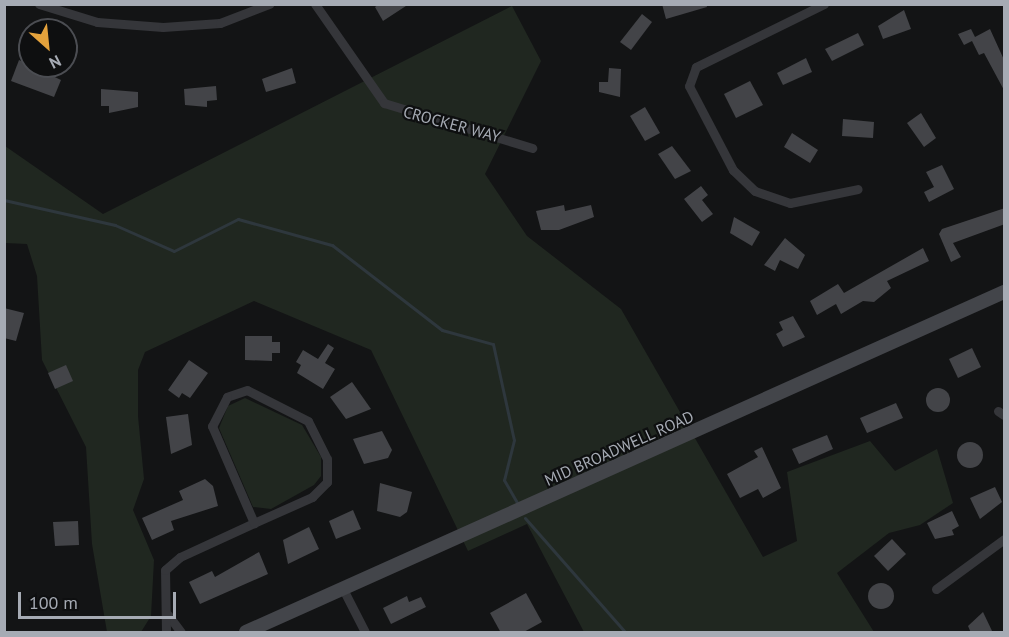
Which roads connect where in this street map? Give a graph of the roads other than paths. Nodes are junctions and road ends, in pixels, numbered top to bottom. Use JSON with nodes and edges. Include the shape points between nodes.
{"nodes":[{"id":1,"x":39,"y":4,"type":"edge"},
{"id":2,"x":269,"y":4,"type":"edge"},
{"id":3,"x":315,"y":4,"type":"edge"},
{"id":4,"x":824,"y":4,"type":"edge"},
{"id":5,"x":532,"y":148,"type":"dead end"},
{"id":6,"x":858,"y":189,"type":"dead end"},
{"id":7,"x":1005,"y":292,"type":"edge"},
{"id":8,"x":254,"y":524,"type":"junction"},
{"id":9,"x":1005,"y":539,"type":"edge"},
{"id":10,"x":343,"y":589,"type":"junction"},
{"id":11,"x":936,"y":589,"type":"dead end"},
{"id":12,"x":168,"y":615,"type":"junction"},
{"id":13,"x":246,"y":632,"type":"edge"},
{"id":14,"x":166,"y":633,"type":"edge"},
{"id":15,"x":181,"y":633,"type":"edge"},
{"id":16,"x":240,"y":633,"type":"edge"},
{"id":17,"x":365,"y":633,"type":"edge"}],
"edges":[{"from":1,"to":2,"type":"street","via":[[97,21],[163,27],[220,23]]},
{"from":3,"to":5,"type":"street","name":"CROCKER WAY","via":[[384,104]]},
{"from":4,"to":6,"type":"street","via":[[696,67],[688,86],[733,170],[755,191],[790,203]]},
{"from":7,"to":10,"type":"street","name":"MID BROADWELL ROAD"},
{"from":8,"to":8,"type":"street","via":[[312,497],[327,482],[328,470],[308,421],[247,390],[227,397],[212,426]]},
{"from":8,"to":12,"type":"street","via":[[180,557],[165,570]]},
{"from":9,"to":11,"type":"street"},
{"from":10,"to":13,"type":"street","name":"MID BROADWELL ROAD"},
{"from":10,"to":17,"type":"street"},
{"from":12,"to":14,"type":"street"},
{"from":12,"to":15,"type":"street"},
{"from":13,"to":16,"type":"street","name":"MID BROADWELL ROAD"}]}
